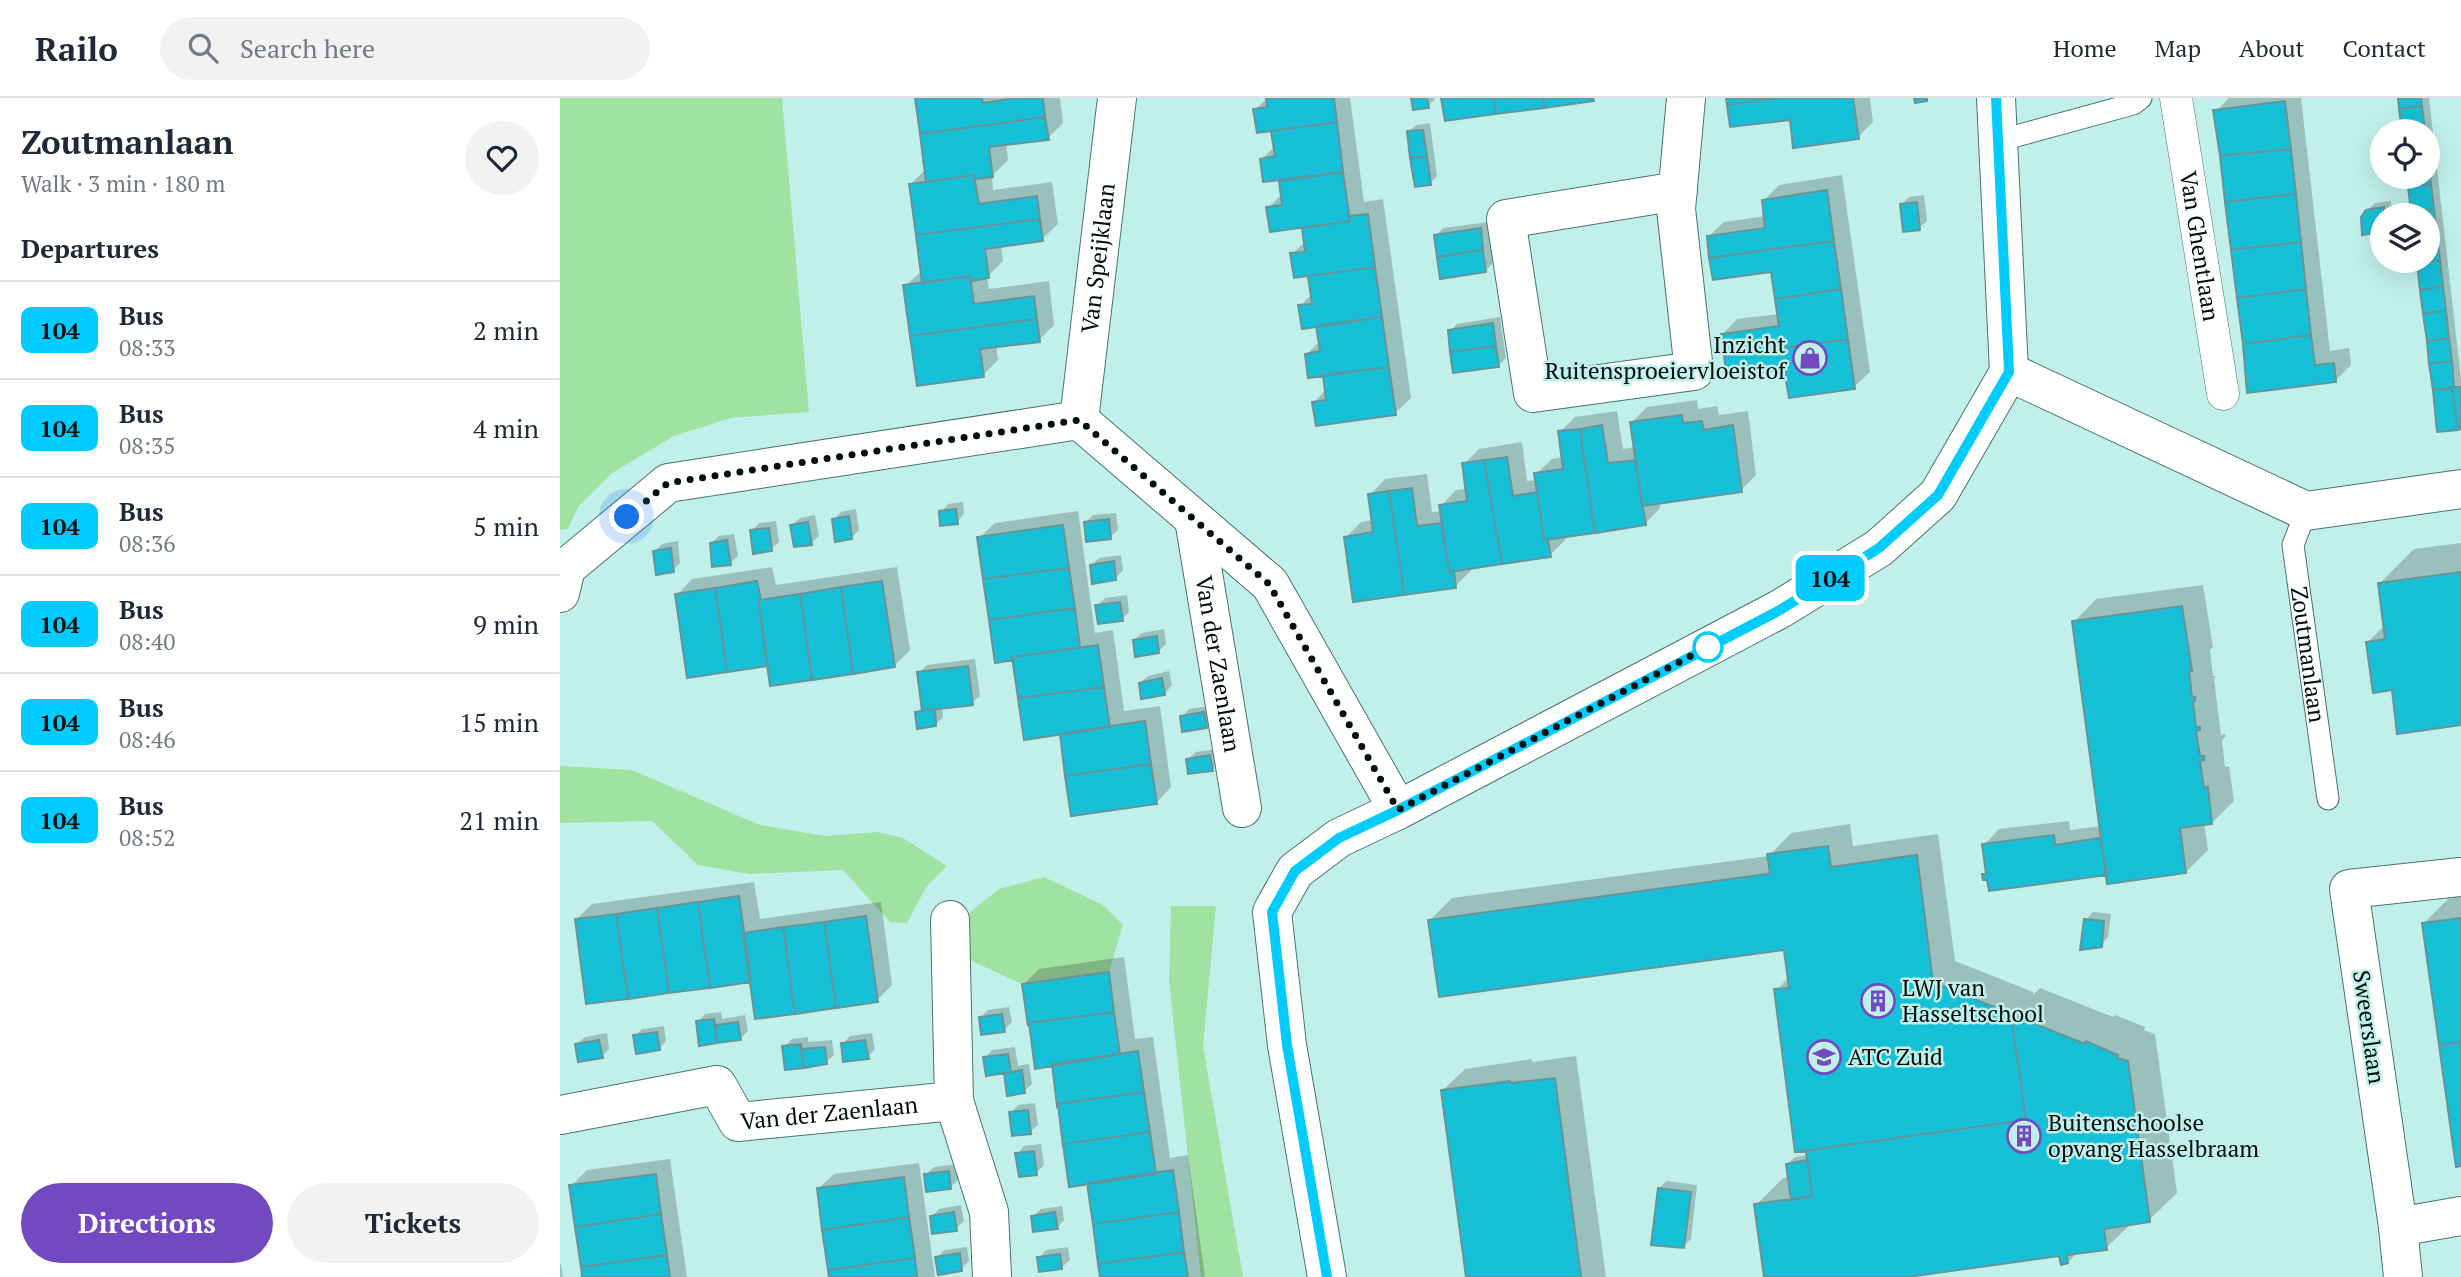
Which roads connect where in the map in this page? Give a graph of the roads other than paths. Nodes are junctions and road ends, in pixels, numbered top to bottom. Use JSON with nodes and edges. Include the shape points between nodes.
{"nodes":[{"id":1,"x":1117,"y":98,"type":"edge"},
{"id":2,"x":1686,"y":98,"type":"edge"},
{"id":3,"x":1996,"y":98,"type":"edge"},
{"id":4,"x":2141,"y":98,"type":"edge"},
{"id":5,"x":2176,"y":98,"type":"edge"},
{"id":6,"x":1998,"y":141,"type":"junction"},
{"id":7,"x":1678,"y":191,"type":"junction"},
{"id":8,"x":2009,"y":372,"type":"junction"},
{"id":9,"x":2223,"y":394,"type":"dead end"},
{"id":10,"x":1079,"y":420,"type":"junction"},
{"id":11,"x":2461,"y":489,"type":"edge"},
{"id":12,"x":2306,"y":511,"type":"junction"},
{"id":13,"x":1194,"y":519,"type":"junction"},
{"id":14,"x":560,"y":593,"type":"edge"},
{"id":15,"x":2328,"y":799,"type":"dead end"},
{"id":16,"x":1242,"y":808,"type":"dead end"},
{"id":17,"x":1398,"y":810,"type":"junction"},
{"id":18,"x":2461,"y":877,"type":"edge"},
{"id":19,"x":950,"y":920,"type":"dead end"},
{"id":20,"x":954,"y":1101,"type":"junction"},
{"id":21,"x":560,"y":1115,"type":"edge"},
{"id":22,"x":2461,"y":1216,"type":"edge"},
{"id":23,"x":2398,"y":1227,"type":"junction"},
{"id":24,"x":2392,"y":1273,"type":"edge"},
{"id":25,"x":992,"y":1277,"type":"edge"},
{"id":26,"x":1327,"y":1277,"type":"edge"}],
"edges":[{"from":1,"to":10,"type":"street","name":"Van Speijklaan"},
{"from":2,"to":7,"type":"street"},
{"from":3,"to":6,"type":"street"},
{"from":4,"to":6,"type":"lane"},
{"from":5,"to":9,"type":"street","name":"Van Ghentlaan"},
{"from":6,"to":8,"type":"street"},
{"from":7,"to":7,"type":"street","via":[[1506,219],[1533,393],[1694,371],[1676,209]]},
{"from":8,"to":12,"type":"street"},
{"from":8,"to":17,"type":"street","via":[[1938,495],[1879,548],[1780,610]]},
{"from":10,"to":13,"type":"street","name":"Van der Zaenlaan"},
{"from":10,"to":14,"type":"street","via":[[668,483],[566,568]]},
{"from":11,"to":12,"type":"street"},
{"from":12,"to":15,"type":"lane","name":"Zoutmanlaan","via":[[2293,545]]},
{"from":13,"to":16,"type":"street","name":"Van der Zaenlaan"},
{"from":13,"to":17,"type":"street","name":"Van der Zaenlaan","via":[[1269,584]]},
{"from":17,"to":26,"type":"street","via":[[1339,838],[1295,871],[1272,912],[1287,1045]]},
{"from":18,"to":23,"type":"street","name":"Sweerslaan","via":[[2349,889]]},
{"from":19,"to":20,"type":"street","name":"Van der Zaenlaan"},
{"from":20,"to":21,"type":"street","name":"Van der Zaenlaan","via":[[738,1122],[717,1085]]},
{"from":20,"to":25,"type":"street","name":"Van der Zaenlaan","via":[[989,1212]]},
{"from":22,"to":23,"type":"street"},
{"from":23,"to":24,"type":"street","name":"Sweerslaan"}]}
